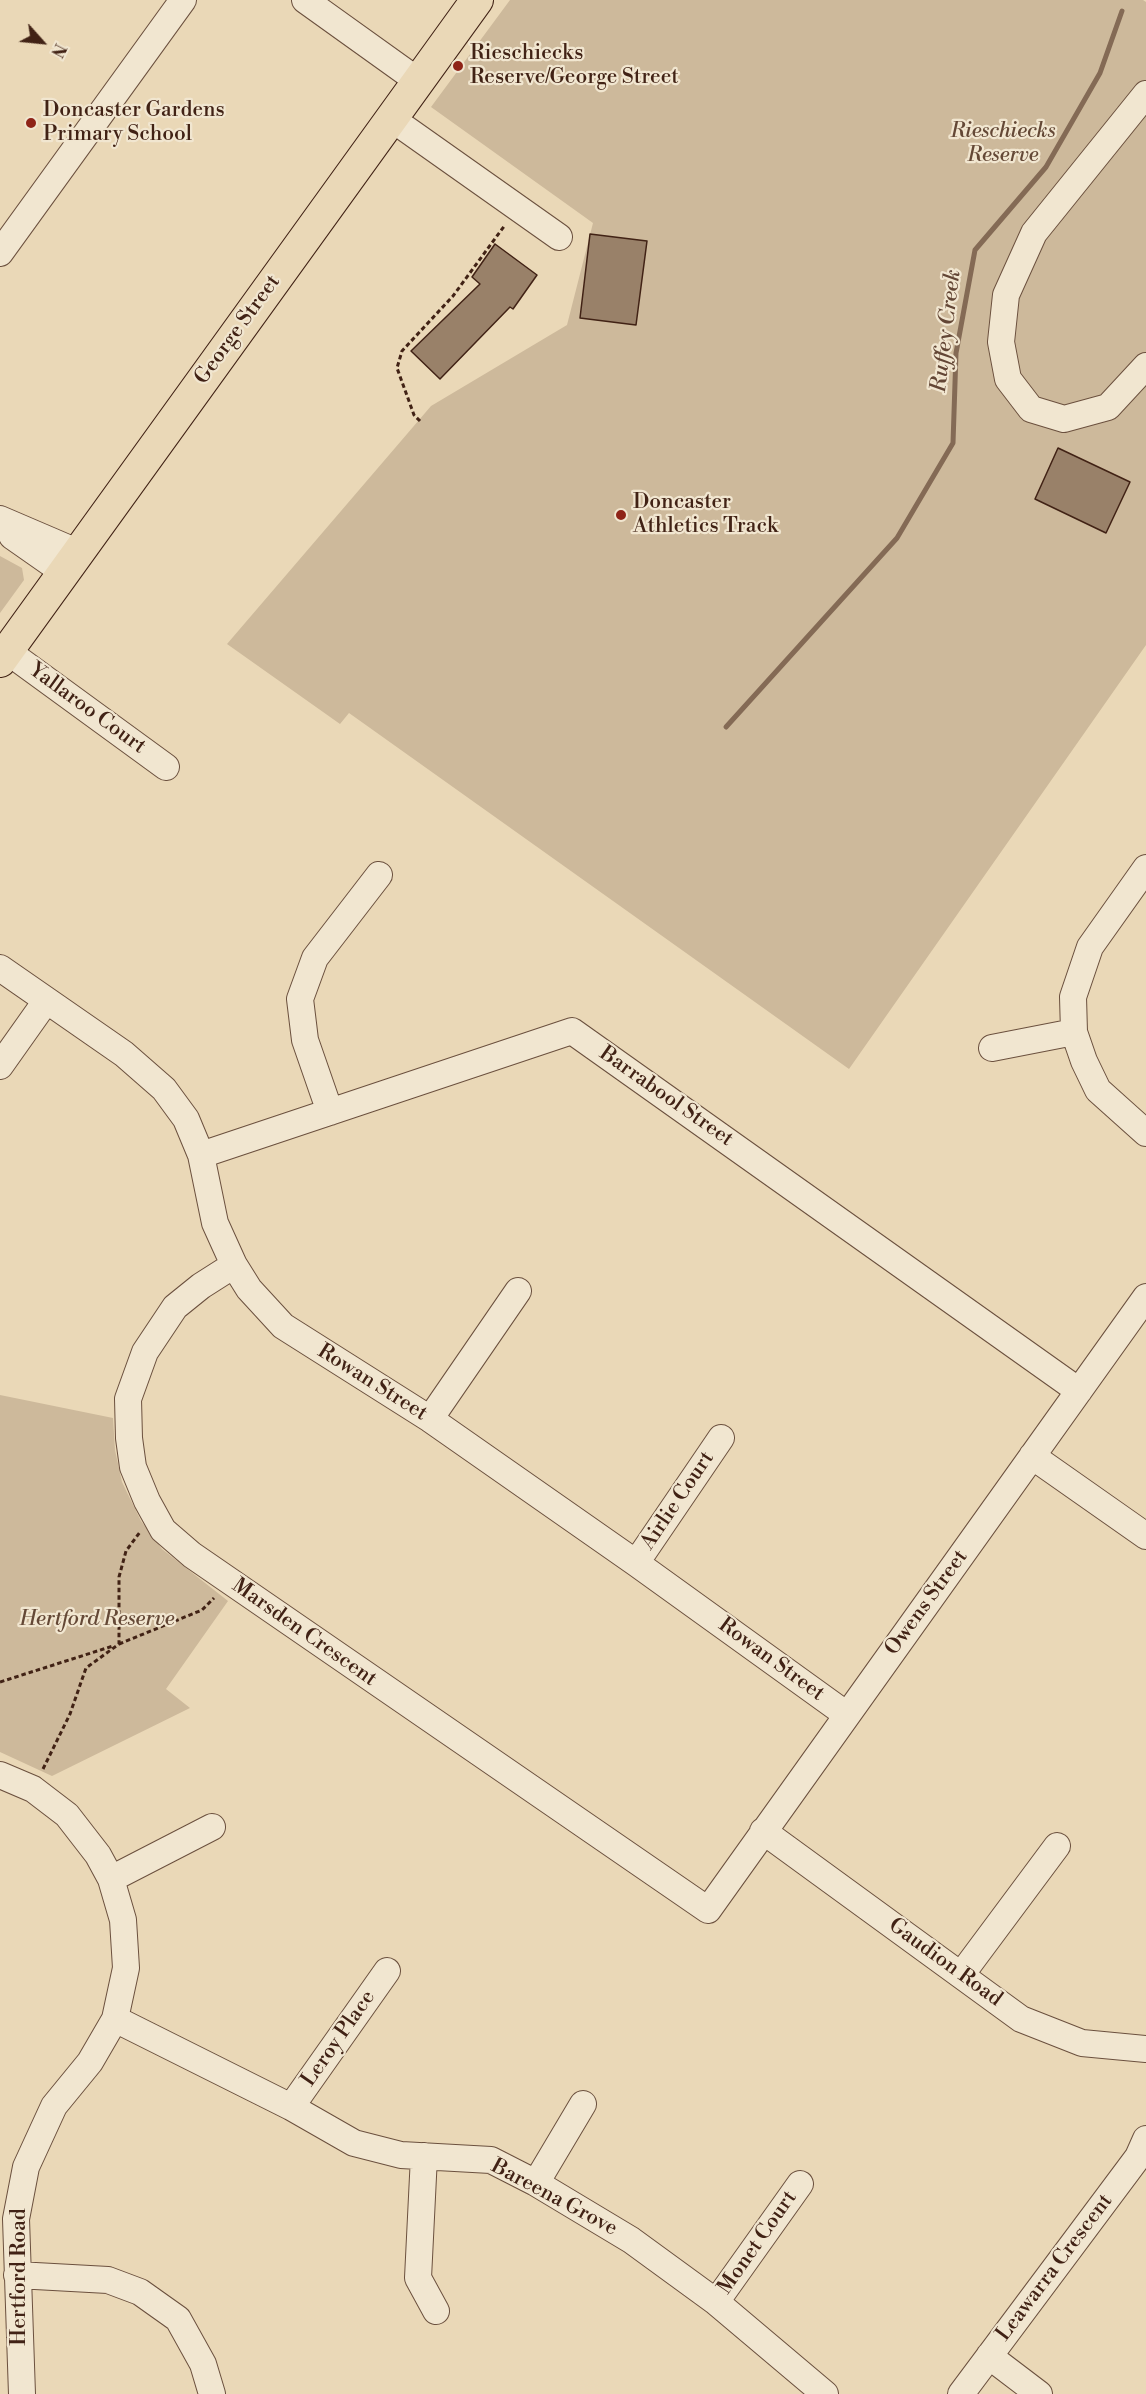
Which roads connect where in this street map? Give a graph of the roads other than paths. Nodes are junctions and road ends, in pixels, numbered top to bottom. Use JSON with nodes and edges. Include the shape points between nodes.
{"nodes":[{"id":1,"x":183,"y":0,"type":"edge"},
{"id":2,"x":305,"y":0,"type":"edge"},
{"id":3,"x":477,"y":0,"type":"edge"},
{"id":4,"x":418,"y":81,"type":"junction"},
{"id":5,"x":1146,"y":94,"type":"edge"},
{"id":6,"x":392,"y":119,"type":"junction"},
{"id":7,"x":559,"y":237,"type":"dead end"},
{"id":8,"x":0,"y":253,"type":"edge"},
{"id":9,"x":1146,"y":366,"type":"edge"},
{"id":10,"x":0,"y":519,"type":"edge"},
{"id":11,"x":0,"y":525,"type":"edge"},
{"id":12,"x":71,"y":560,"type":"junction"},
{"id":13,"x":4,"y":656,"type":"edge"},
{"id":14,"x":166,"y":766,"type":"dead end"},
{"id":15,"x":1146,"y":868,"type":"edge"},
{"id":16,"x":379,"y":875,"type":"dead end"},
{"id":17,"x":0,"y":968,"type":"edge"},
{"id":18,"x":46,"y":1001,"type":"junction"},
{"id":19,"x":1074,"y":1032,"type":"junction"},
{"id":20,"x":992,"y":1048,"type":"dead end"},
{"id":21,"x":0,"y":1066,"type":"edge"},
{"id":22,"x":330,"y":1112,"type":"junction"},
{"id":23,"x":1146,"y":1133,"type":"edge"},
{"id":24,"x":201,"y":1155,"type":"junction"},
{"id":25,"x":234,"y":1265,"type":"junction"},
{"id":26,"x":518,"y":1291,"type":"dead end"},
{"id":27,"x":1146,"y":1297,"type":"edge"},
{"id":28,"x":1079,"y":1391,"type":"junction"},
{"id":29,"x":430,"y":1419,"type":"junction"},
{"id":30,"x":721,"y":1438,"type":"dead end"},
{"id":31,"x":1032,"y":1456,"type":"junction"},
{"id":32,"x":1146,"y":1536,"type":"edge"},
{"id":33,"x":636,"y":1563,"type":"junction"},
{"id":34,"x":847,"y":1715,"type":"junction"},
{"id":35,"x":0,"y":1775,"type":"edge"},
{"id":36,"x":212,"y":1827,"type":"dead end"},
{"id":37,"x":763,"y":1831,"type":"junction"},
{"id":38,"x":1057,"y":1846,"type":"dead end"},
{"id":39,"x":111,"y":1879,"type":"junction"},
{"id":40,"x":708,"y":1910,"type":"joint"},
{"id":41,"x":387,"y":1971,"type":"dead end"},
{"id":42,"x":961,"y":1975,"type":"junction"},
{"id":43,"x":115,"y":2019,"type":"junction"},
{"id":44,"x":1146,"y":2049,"type":"edge"},
{"id":45,"x":583,"y":2104,"type":"dead end"},
{"id":46,"x":291,"y":2107,"type":"junction"},
{"id":47,"x":1146,"y":2139,"type":"edge"},
{"id":48,"x":424,"y":2156,"type":"junction"},
{"id":49,"x":536,"y":2183,"type":"junction"},
{"id":50,"x":800,"y":2184,"type":"dead end"},
{"id":51,"x":11,"y":2267,"type":"edge"},
{"id":52,"x":716,"y":2302,"type":"junction"},
{"id":53,"x":436,"y":2310,"type":"dead end"},
{"id":54,"x":989,"y":2356,"type":"junction"},
{"id":55,"x":22,"y":2394,"type":"edge"},
{"id":56,"x":212,"y":2394,"type":"edge"},
{"id":57,"x":825,"y":2394,"type":"edge"},
{"id":58,"x":961,"y":2394,"type":"edge"},
{"id":59,"x":1039,"y":2394,"type":"edge"}],
"edges":[{"from":1,"to":8,"type":"street"},
{"from":2,"to":4,"type":"street"},
{"from":3,"to":4,"type":"main road","name":"George Street"},
{"from":4,"to":6,"type":"main road","name":"George Street"},
{"from":5,"to":9,"type":"street","via":[[1034,233],[1006,295],[1001,342],[1008,379],[1031,409],[1064,419],[1108,407]]},
{"from":6,"to":7,"type":"street"},
{"from":6,"to":12,"type":"main road","name":"George Street"},
{"from":10,"to":12,"type":"street"},
{"from":11,"to":12,"type":"street","via":[[34,552]]},
{"from":12,"to":13,"type":"main road","name":"George Street"},
{"from":13,"to":14,"type":"street","name":"Yallaroo Court"},
{"from":15,"to":19,"type":"street","via":[[1090,947],[1073,997]]},
{"from":16,"to":22,"type":"street","via":[[315,958],[300,999],[305,1040]]},
{"from":17,"to":18,"type":"street","name":"Rowan Street"},
{"from":18,"to":21,"type":"street"},
{"from":18,"to":24,"type":"street","name":"Rowan Street","via":[[124,1054],[164,1089],[186,1119]]},
{"from":19,"to":20,"type":"street"},
{"from":19,"to":23,"type":"street","via":[[1098,1090]]},
{"from":22,"to":24,"type":"street","name":"Barrabool Street"},
{"from":22,"to":28,"type":"street","name":"Barrabool Street","via":[[572,1031]]},
{"from":24,"to":25,"type":"street","name":"Rowan Street","via":[[215,1223]]},
{"from":25,"to":29,"type":"street","name":"Rowan Street","via":[[249,1289],[283,1326]]},
{"from":25,"to":40,"type":"street","name":"Marsden Crescent","via":[[175,1307],[145,1353],[128,1399],[133,1467],[163,1530],[192,1555]]},
{"from":26,"to":29,"type":"street"},
{"from":27,"to":28,"type":"street","name":"Owens Street"},
{"from":28,"to":31,"type":"street","name":"Owens Street"},
{"from":29,"to":33,"type":"street","name":"Rowan Street"},
{"from":30,"to":33,"type":"street","name":"Airlie Court"},
{"from":31,"to":32,"type":"street"},
{"from":31,"to":34,"type":"street","name":"Owens Street"},
{"from":33,"to":34,"type":"street","name":"Rowan Street"},
{"from":34,"to":37,"type":"street","name":"Owens Street"},
{"from":35,"to":39,"type":"street","name":"Hertford Road","via":[[33,1789],[67,1815]]},
{"from":36,"to":39,"type":"street"},
{"from":37,"to":40,"type":"street","name":"Owens Street"},
{"from":37,"to":42,"type":"street","name":"Gaudion Road"},
{"from":38,"to":42,"type":"street"},
{"from":39,"to":43,"type":"street","name":"Hertford Road","via":[[123,1920],[126,1968]]},
{"from":41,"to":46,"type":"street","name":"Leroy Place"},
{"from":42,"to":44,"type":"street","name":"Gaudion Road","via":[[1021,2019],[1082,2043]]},
{"from":43,"to":46,"type":"street","name":"Bareena Grove"},
{"from":43,"to":51,"type":"street","name":"Hertford Road","via":[[90,2062],[54,2106],[26,2168]]},
{"from":45,"to":49,"type":"street"},
{"from":46,"to":48,"type":"street","name":"Bareena Grove","via":[[354,2143],[401,2155]]},
{"from":47,"to":54,"type":"street","name":"Leawarra Crescent","via":[[1138,2157]]},
{"from":48,"to":49,"type":"street","name":"Bareena Grove","via":[[491,2160]]},
{"from":48,"to":53,"type":"street","via":[[418,2278]]},
{"from":49,"to":52,"type":"street","name":"Bareena Grove","via":[[631,2240]]},
{"from":50,"to":52,"type":"street","name":"Monet Court"},
{"from":51,"to":55,"type":"street","name":"Hertford Road"},
{"from":51,"to":56,"type":"street","via":[[108,2280],[140,2292],[178,2319],[202,2364]]},
{"from":52,"to":57,"type":"street","name":"Bareena Grove"},
{"from":54,"to":58,"type":"street","name":"Leawarra Crescent"},
{"from":54,"to":59,"type":"street"}]}
